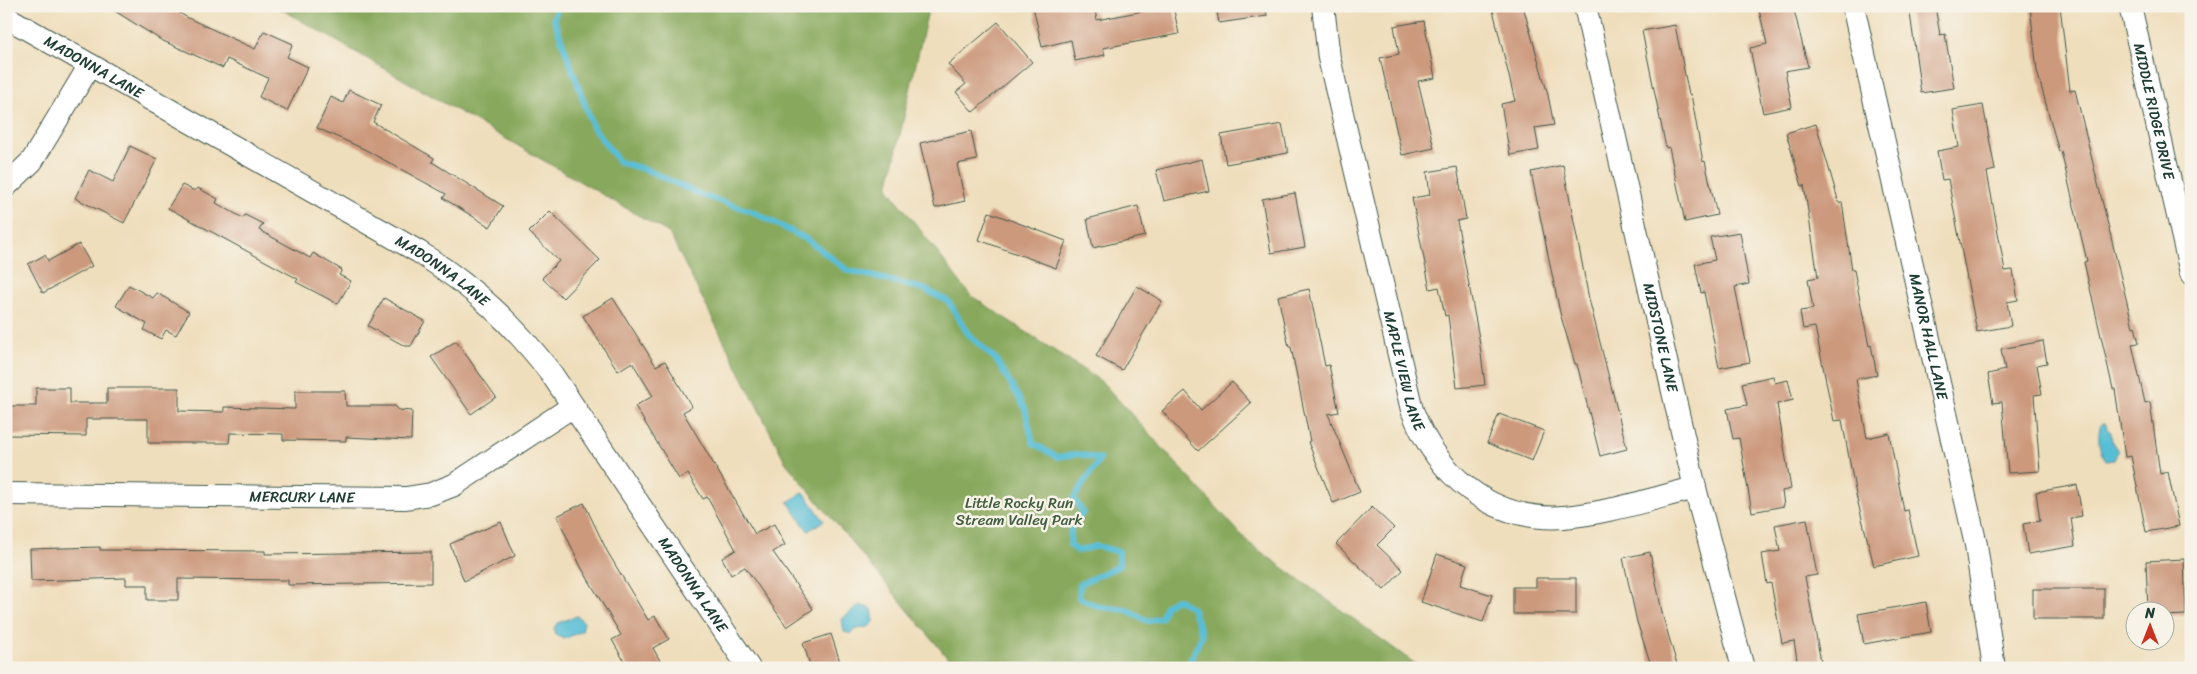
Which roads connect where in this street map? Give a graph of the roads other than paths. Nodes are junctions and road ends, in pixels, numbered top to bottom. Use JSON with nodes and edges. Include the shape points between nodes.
{"nodes":[{"id":1,"x":1323,"y":6,"type":"edge"},
{"id":2,"x":1585,"y":6,"type":"edge"},
{"id":3,"x":1853,"y":6,"type":"edge"},
{"id":4,"x":2130,"y":6,"type":"edge"},
{"id":5,"x":6,"y":17,"type":"edge"},
{"id":6,"x":90,"y":65,"type":"junction"},
{"id":7,"x":6,"y":186,"type":"edge"},
{"id":8,"x":2191,"y":273,"type":"edge"},
{"id":9,"x":573,"y":406,"type":"junction"},
{"id":10,"x":1694,"y":488,"type":"junction"},
{"id":11,"x":6,"y":494,"type":"edge"},
{"id":12,"x":750,"y":668,"type":"edge"},
{"id":13,"x":1742,"y":668,"type":"edge"},
{"id":14,"x":1994,"y":668,"type":"edge"}],
"edges":[{"from":1,"to":10,"type":"street","name":"MAPLE VIEW LANE","via":[[1330,58],[1412,410],[1437,459],[1481,497],[1535,516],[1576,516]]},
{"from":2,"to":10,"type":"street","name":"MIDSTONE LANE"},
{"from":3,"to":14,"type":"street","name":"MANOR HALL LANE","via":[[1976,545]]},
{"from":4,"to":8,"type":"street","name":"MIDDLE RIDGE DRIVE"},
{"from":5,"to":6,"type":"street","name":"MADONNA LANE"},
{"from":6,"to":7,"type":"street","via":[[32,161]]},
{"from":6,"to":9,"type":"street","name":"MADONNA LANE","via":[[386,232],[458,278],[484,298],[525,340]]},
{"from":9,"to":11,"type":"street","name":"MERCURY LANE","via":[[467,478],[431,494],[406,498]]},
{"from":9,"to":12,"type":"street","name":"MADONNA LANE"},
{"from":10,"to":13,"type":"street","name":"MIDSTONE LANE"}]}
